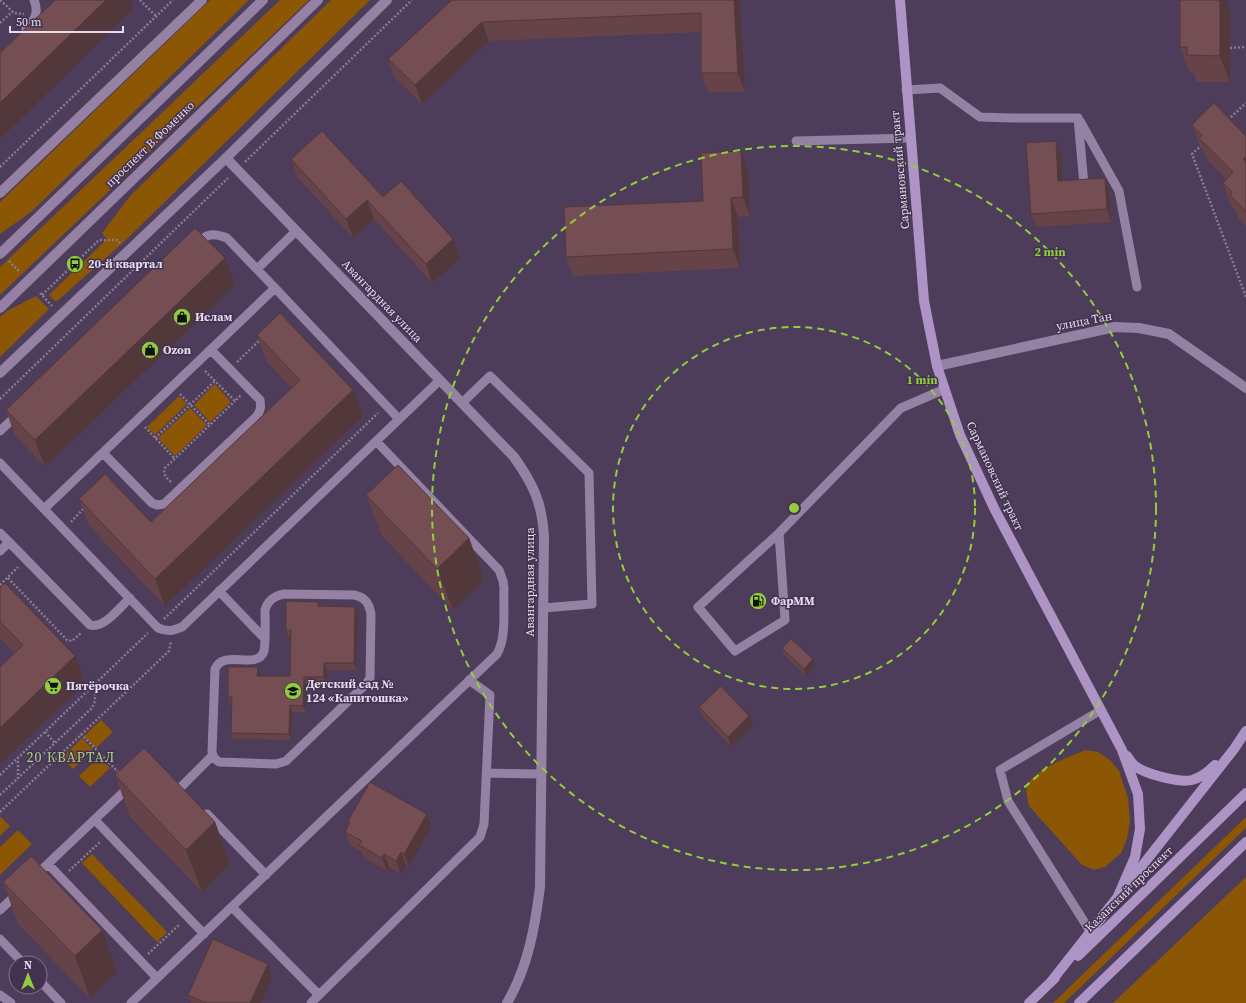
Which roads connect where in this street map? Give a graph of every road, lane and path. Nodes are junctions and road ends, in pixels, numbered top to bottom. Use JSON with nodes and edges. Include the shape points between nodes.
{"nodes":[{"id":1,"x":0,"y":0,"type":"edge"},
{"id":2,"x":34,"y":0,"type":"edge"},
{"id":3,"x":140,"y":0,"type":"edge"},
{"id":4,"x":173,"y":0,"type":"edge"},
{"id":5,"x":202,"y":0,"type":"edge"},
{"id":6,"x":263,"y":0,"type":"edge"},
{"id":7,"x":318,"y":0,"type":"edge"},
{"id":8,"x":387,"y":0,"type":"edge"},
{"id":9,"x":412,"y":0,"type":"edge"},
{"id":10,"x":900,"y":0,"type":"edge"},
{"id":11,"x":12,"y":12,"type":"junction"},
{"id":12,"x":36,"y":12,"type":"junction"},
{"id":13,"x":156,"y":16,"type":"junction"},
{"id":14,"x":0,"y":23,"type":"edge"},
{"id":15,"x":17,"y":38,"type":"edge"},
{"id":16,"x":1230,"y":48,"type":"dead end"},
{"id":17,"x":1246,"y":48,"type":"edge"},
{"id":18,"x":906,"y":90,"type":"junction"},
{"id":19,"x":1246,"y":103,"type":"edge"},
{"id":20,"x":1078,"y":118,"type":"junction"},
{"id":21,"x":1224,"y":124,"type":"edge"},
{"id":22,"x":910,"y":138,"type":"junction"},
{"id":23,"x":796,"y":141,"type":"dead end"},
{"id":24,"x":1203,"y":144,"type":"edge"},
{"id":25,"x":226,"y":158,"type":"junction"},
{"id":26,"x":0,"y":167,"type":"edge"},
{"id":27,"x":237,"y":169,"type":"junction"},
{"id":28,"x":1084,"y":185,"type":"edge"},
{"id":29,"x":0,"y":193,"type":"edge"},
{"id":30,"x":296,"y":231,"type":"junction"},
{"id":31,"x":190,"y":250,"type":"edge"},
{"id":32,"x":129,"y":251,"type":"junction"},
{"id":33,"x":4,"y":257,"type":"edge"},
{"id":34,"x":140,"y":263,"type":"junction"},
{"id":35,"x":257,"y":269,"type":"junction"},
{"id":36,"x":22,"y":274,"type":"dead end"},
{"id":37,"x":1137,"y":287,"type":"dead end"},
{"id":38,"x":275,"y":288,"type":"junction"},
{"id":39,"x":1246,"y":297,"type":"edge"},
{"id":40,"x":52,"y":306,"type":"dead end"},
{"id":41,"x":0,"y":308,"type":"edge"},
{"id":42,"x":262,"y":339,"type":"edge"},
{"id":43,"x":211,"y":350,"type":"junction"},
{"id":44,"x":937,"y":366,"type":"junction"},
{"id":45,"x":205,"y":370,"type":"dead end"},
{"id":46,"x":230,"y":370,"type":"junction"},
{"id":47,"x":0,"y":373,"type":"edge"},
{"id":48,"x":215,"y":380,"type":"junction"},
{"id":49,"x":440,"y":380,"type":"junction"},
{"id":50,"x":248,"y":388,"type":"junction"},
{"id":51,"x":1246,"y":388,"type":"edge"},
{"id":52,"x":944,"y":389,"type":"junction"},
{"id":53,"x":180,"y":394,"type":"dead end"},
{"id":54,"x":0,"y":398,"type":"edge"},
{"id":55,"x":235,"y":401,"type":"junction"},
{"id":56,"x":462,"y":403,"type":"junction"},
{"id":57,"x":190,"y":404,"type":"junction"},
{"id":58,"x":387,"y":405,"type":"junction"},
{"id":59,"x":23,"y":410,"type":"edge"},
{"id":60,"x":399,"y":419,"type":"junction"},
{"id":61,"x":137,"y":420,"type":"junction"},
{"id":62,"x":210,"y":425,"type":"junction"},
{"id":63,"x":0,"y":432,"type":"edge"},
{"id":64,"x":155,"y":438,"type":"junction"},
{"id":65,"x":376,"y":441,"type":"junction"},
{"id":66,"x":103,"y":452,"type":"junction"},
{"id":67,"x":175,"y":459,"type":"junction"},
{"id":68,"x":0,"y":463,"type":"edge"},
{"id":69,"x":179,"y":490,"type":"junction"},
{"id":70,"x":90,"y":503,"type":"edge"},
{"id":71,"x":44,"y":509,"type":"junction"},
{"id":72,"x":63,"y":529,"type":"junction"},
{"id":73,"x":0,"y":533,"type":"edge"},
{"id":74,"x":779,"y":533,"type":"junction"},
{"id":75,"x":9,"y":542,"type":"junction"},
{"id":76,"x":0,"y":551,"type":"edge"},
{"id":77,"x":26,"y":560,"type":"junction"},
{"id":78,"x":8,"y":578,"type":"junction"},
{"id":79,"x":0,"y":585,"type":"edge"},
{"id":80,"x":219,"y":591,"type":"junction"},
{"id":81,"x":130,"y":598,"type":"junction"},
{"id":82,"x":543,"y":608,"type":"junction"},
{"id":83,"x":90,"y":625,"type":"junction"},
{"id":84,"x":156,"y":626,"type":"junction"},
{"id":85,"x":171,"y":631,"type":"junction"},
{"id":86,"x":264,"y":638,"type":"junction"},
{"id":87,"x":469,"y":680,"type":"junction"},
{"id":88,"x":95,"y":684,"type":"junction"},
{"id":89,"x":1100,"y":710,"type":"junction"},
{"id":90,"x":1246,"y":731,"type":"edge"},
{"id":91,"x":45,"y":732,"type":"junction"},
{"id":92,"x":81,"y":734,"type":"junction"},
{"id":93,"x":55,"y":743,"type":"junction"},
{"id":94,"x":1234,"y":749,"type":"junction"},
{"id":95,"x":1122,"y":750,"type":"junction"},
{"id":96,"x":213,"y":755,"type":"junction"},
{"id":97,"x":18,"y":758,"type":"junction"},
{"id":98,"x":486,"y":773,"type":"junction"},
{"id":99,"x":541,"y":774,"type":"junction"},
{"id":100,"x":0,"y":775,"type":"edge"},
{"id":101,"x":139,"y":777,"type":"edge"},
{"id":102,"x":18,"y":778,"type":"junction"},
{"id":103,"x":130,"y":786,"type":"junction"},
{"id":104,"x":181,"y":787,"type":"edge"},
{"id":105,"x":1246,"y":793,"type":"edge"},
{"id":106,"x":0,"y":795,"type":"edge"},
{"id":107,"x":202,"y":809,"type":"edge"},
{"id":108,"x":0,"y":812,"type":"edge"},
{"id":109,"x":95,"y":820,"type":"junction"},
{"id":110,"x":108,"y":834,"type":"junction"},
{"id":111,"x":1246,"y":842,"type":"edge"},
{"id":112,"x":48,"y":864,"type":"junction"},
{"id":113,"x":266,"y":875,"type":"junction"},
{"id":114,"x":62,"y":879,"type":"junction"},
{"id":115,"x":1118,"y":896,"type":"junction"},
{"id":116,"x":232,"y":907,"type":"junction"},
{"id":117,"x":0,"y":910,"type":"edge"},
{"id":118,"x":187,"y":916,"type":"junction"},
{"id":119,"x":1090,"y":931,"type":"junction"},
{"id":120,"x":204,"y":934,"type":"junction"},
{"id":121,"x":0,"y":939,"type":"edge"},
{"id":122,"x":15,"y":955,"type":"edge"},
{"id":123,"x":141,"y":961,"type":"junction"},
{"id":124,"x":157,"y":978,"type":"junction"},
{"id":125,"x":1050,"y":983,"type":"junction"},
{"id":126,"x":48,"y":989,"type":"edge"},
{"id":127,"x":0,"y":995,"type":"edge"},
{"id":128,"x":319,"y":995,"type":"junction"},
{"id":129,"x":11,"y":1003,"type":"edge"},
{"id":130,"x":61,"y":1003,"type":"edge"},
{"id":131,"x":132,"y":1003,"type":"edge"},
{"id":132,"x":311,"y":1003,"type":"edge"},
{"id":133,"x":507,"y":1003,"type":"edge"},
{"id":134,"x":1029,"y":1003,"type":"edge"},
{"id":135,"x":1079,"y":1003,"type":"edge"}],
"edges":[{"from":1,"to":11,"type":"path"},
{"from":2,"to":12,"type":"lane"},
{"from":3,"to":13,"type":"path"},
{"from":4,"to":13,"type":"path"},
{"from":5,"to":29,"type":"street"},
{"from":6,"to":33,"type":"street","name":"проспект В.Фоменко"},
{"from":7,"to":41,"type":"street","name":"проспект В.Фоменко"},
{"from":8,"to":25,"type":"street"},
{"from":9,"to":27,"type":"path"},
{"from":10,"to":18,"type":"main road","name":"Сармановский тракт"},
{"from":11,"to":12,"type":"path"},
{"from":11,"to":14,"type":"path"},
{"from":12,"to":15,"type":"lane","via":[[34,22]]},
{"from":13,"to":26,"type":"path"},
{"from":16,"to":17,"type":"path"},
{"from":18,"to":20,"type":"lane","via":[[940,88],[980,117]]},
{"from":18,"to":22,"type":"main road","name":"Сармановский тракт"},
{"from":19,"to":21,"type":"path"},
{"from":20,"to":28,"type":"lane"},
{"from":20,"to":37,"type":"lane","via":[[1119,191]]},
{"from":22,"to":23,"type":"lane"},
{"from":22,"to":44,"type":"main road","name":"Сармановский тракт","via":[[924,301]]},
{"from":24,"to":39,"type":"path","via":[[1192,154]]},
{"from":25,"to":27,"type":"street","name":"Авангардная улица"},
{"from":25,"to":32,"type":"street"},
{"from":27,"to":30,"type":"street","name":"Авангардная улица"},
{"from":27,"to":34,"type":"path"},
{"from":30,"to":35,"type":"lane"},
{"from":30,"to":49,"type":"street","name":"Авангардная улица"},
{"from":31,"to":35,"type":"lane","via":[[201,239],[217,234],[227,238]]},
{"from":32,"to":34,"type":"path"},
{"from":32,"to":40,"type":"path","via":[[117,240],[99,240],[41,294]]},
{"from":32,"to":47,"type":"street"},
{"from":33,"to":36,"type":"path"},
{"from":34,"to":54,"type":"path"},
{"from":35,"to":38,"type":"lane"},
{"from":38,"to":43,"type":"lane"},
{"from":38,"to":58,"type":"lane"},
{"from":42,"to":46,"type":"path"},
{"from":43,"to":46,"type":"lane"},
{"from":43,"to":61,"type":"lane"},
{"from":44,"to":51,"type":"street","name":"улица Тан","via":[[1116,327],[1140,328],[1169,334]]},
{"from":44,"to":52,"type":"main road","name":"Сармановский тракт"},
{"from":45,"to":48,"type":"path"},
{"from":46,"to":50,"type":"lane"},
{"from":48,"to":55,"type":"path"},
{"from":48,"to":57,"type":"path"},
{"from":49,"to":56,"type":"street","name":"Авангардная улица"},
{"from":49,"to":60,"type":"lane"},
{"from":50,"to":55,"type":"path"},
{"from":50,"to":69,"type":"lane","via":[[260,400],[260,411]]},
{"from":52,"to":74,"type":"lane","via":[[901,408]]},
{"from":52,"to":89,"type":"main road","name":"Сармановский тракт","via":[[960,435],[995,510]]},
{"from":53,"to":57,"type":"path"},
{"from":55,"to":62,"type":"path"},
{"from":56,"to":82,"type":"street","name":"Авангардная улица","via":[[514,457],[535,492],[544,536]]},
{"from":56,"to":82,"type":"lane","via":[[490,376],[589,473],[592,604]]},
{"from":57,"to":62,"type":"path"},
{"from":57,"to":64,"type":"path"},
{"from":58,"to":60,"type":"lane"},
{"from":58,"to":84,"type":"path"},
{"from":59,"to":63,"type":"lane"},
{"from":60,"to":65,"type":"lane"},
{"from":61,"to":64,"type":"path"},
{"from":61,"to":66,"type":"lane"},
{"from":62,"to":67,"type":"path"},
{"from":64,"to":67,"type":"path"},
{"from":65,"to":80,"type":"lane"},
{"from":65,"to":87,"type":"lane","via":[[497,566],[502,575],[502,642],[496,654]]},
{"from":66,"to":69,"type":"lane","via":[[152,503],[164,504]]},
{"from":66,"to":71,"type":"lane"},
{"from":67,"to":69,"type":"path","via":[[164,472]]},
{"from":68,"to":71,"type":"lane"},
{"from":70,"to":72,"type":"path"},
{"from":71,"to":72,"type":"lane"},
{"from":72,"to":81,"type":"lane"},
{"from":73,"to":75,"type":"lane"},
{"from":74,"to":74,"type":"lane","via":[[698,607],[735,651],[785,620]]},
{"from":75,"to":76,"type":"lane"},
{"from":75,"to":77,"type":"lane"},
{"from":77,"to":78,"type":"path"},
{"from":77,"to":83,"type":"lane"},
{"from":78,"to":79,"type":"path"},
{"from":78,"to":83,"type":"path","via":[[67,640],[74,640]]},
{"from":80,"to":85,"type":"lane","via":[[182,627]]},
{"from":80,"to":86,"type":"lane"},
{"from":81,"to":83,"type":"lane","via":[[104,623]]},
{"from":81,"to":84,"type":"lane"},
{"from":82,"to":99,"type":"street","name":"Авангардная улица"},
{"from":84,"to":85,"type":"lane"},
{"from":84,"to":88,"type":"path"},
{"from":85,"to":92,"type":"path","via":[[169,651]]},
{"from":86,"to":96,"type":"lane","via":[[264,650],[258,658],[227,659],[216,666]]},
{"from":86,"to":96,"type":"lane","via":[[265,610],[270,600],[278,595],[358,596],[367,602],[372,614],[368,681],[283,763],[222,763]]},
{"from":87,"to":98,"type":"lane","via":[[490,695]]},
{"from":87,"to":113,"type":"lane"},
{"from":88,"to":91,"type":"path"},
{"from":88,"to":93,"type":"path","via":[[94,704]]},
{"from":89,"to":95,"type":"main road","name":"Сармановский тракт"},
{"from":89,"to":119,"type":"lane","via":[[1000,770],[1008,801]]},
{"from":90,"to":94,"type":"main road"},
{"from":91,"to":93,"type":"path"},
{"from":91,"to":97,"type":"path"},
{"from":92,"to":103,"type":"path"},
{"from":92,"to":108,"type":"path"},
{"from":93,"to":102,"type":"path"},
{"from":94,"to":95,"type":"main road","name":"Сармановский тракт","via":[[1207,772],[1191,780],[1172,780],[1158,776],[1135,766]]},
{"from":94,"to":115,"type":"main road"},
{"from":95,"to":115,"type":"main road","name":"Сармановский тракт","via":[[1138,794],[1140,829],[1135,856]]},
{"from":96,"to":104,"type":"lane"},
{"from":97,"to":100,"type":"path"},
{"from":97,"to":102,"type":"path"},
{"from":98,"to":99,"type":"lane"},
{"from":98,"to":128,"type":"lane","via":[[484,824],[480,837]]},
{"from":99,"to":133,"type":"street","name":"Авангардная улица","via":[[540,886],[536,919],[524,965]]},
{"from":101,"to":103,"type":"lane"},
{"from":102,"to":106,"type":"path"},
{"from":103,"to":109,"type":"lane"},
{"from":105,"to":125,"type":"main road","name":"Казанский проспект"},
{"from":107,"to":113,"type":"lane"},
{"from":109,"to":110,"type":"lane"},
{"from":109,"to":112,"type":"lane"},
{"from":110,"to":114,"type":"path"},
{"from":110,"to":118,"type":"lane"},
{"from":111,"to":135,"type":"main road"},
{"from":112,"to":114,"type":"lane"},
{"from":112,"to":117,"type":"lane"},
{"from":113,"to":116,"type":"lane"},
{"from":114,"to":123,"type":"lane"},
{"from":115,"to":119,"type":"main road"},
{"from":116,"to":120,"type":"lane"},
{"from":116,"to":128,"type":"lane"},
{"from":118,"to":120,"type":"lane"},
{"from":118,"to":123,"type":"path"},
{"from":119,"to":125,"type":"main road"},
{"from":120,"to":124,"type":"lane"},
{"from":121,"to":122,"type":"lane"},
{"from":123,"to":124,"type":"lane"},
{"from":124,"to":131,"type":"lane"},
{"from":125,"to":134,"type":"main road","name":"Казанский проспект"},
{"from":126,"to":130,"type":"lane"},
{"from":127,"to":129,"type":"lane"},
{"from":128,"to":132,"type":"lane"}]}
